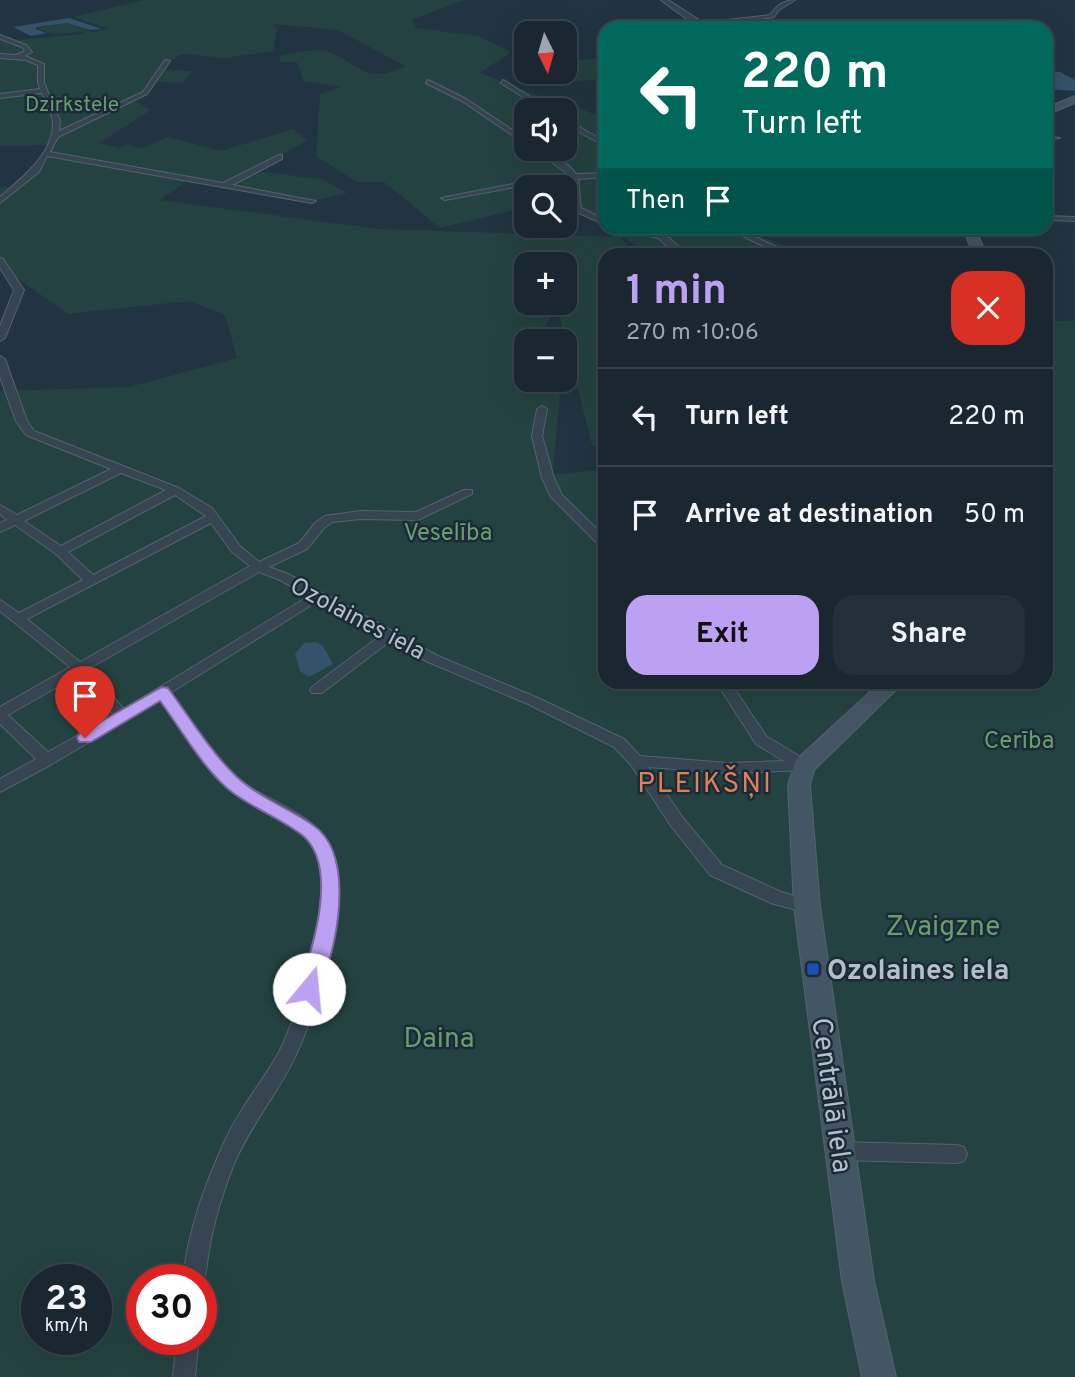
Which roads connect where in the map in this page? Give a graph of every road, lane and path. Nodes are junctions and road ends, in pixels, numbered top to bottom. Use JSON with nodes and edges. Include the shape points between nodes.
{"nodes":[{"id":1,"x":664,"y":0,"type":"edge"},
{"id":2,"x":792,"y":0,"type":"edge"},
{"id":3,"x":698,"y":21,"type":"edge"},
{"id":4,"x":733,"y":21,"type":"edge"},
{"id":5,"x":0,"y":37,"type":"edge"},
{"id":6,"x":0,"y":56,"type":"edge"},
{"id":7,"x":18,"y":57,"type":"junction"},
{"id":8,"x":167,"y":61,"type":"dead end"},
{"id":9,"x":428,"y":82,"type":"dead end"},
{"id":10,"x":503,"y":82,"type":"dead end"},
{"id":11,"x":44,"y":91,"type":"junction"},
{"id":12,"x":0,"y":96,"type":"edge"},
{"id":13,"x":529,"y":98,"type":"edge"},
{"id":14,"x":1075,"y":99,"type":"edge"},
{"id":15,"x":1053,"y":109,"type":"edge"},
{"id":16,"x":577,"y":128,"type":"edge"},
{"id":17,"x":514,"y":134,"type":"edge"},
{"id":18,"x":55,"y":136,"type":"junction"},
{"id":19,"x":598,"y":140,"type":"edge"},
{"id":20,"x":46,"y":154,"type":"junction"},
{"id":21,"x":279,"y":158,"type":"dead end"},
{"id":22,"x":554,"y":161,"type":"edge"},
{"id":23,"x":572,"y":175,"type":"edge"},
{"id":24,"x":598,"y":176,"type":"edge"},
{"id":25,"x":577,"y":177,"type":"edge"},
{"id":26,"x":225,"y":185,"type":"junction"},
{"id":27,"x":514,"y":185,"type":"edge"},
{"id":28,"x":445,"y":198,"type":"dead end"},
{"id":29,"x":0,"y":201,"type":"edge"},
{"id":30,"x":312,"y":201,"type":"dead end"},
{"id":31,"x":577,"y":209,"type":"edge"},
{"id":32,"x":1053,"y":218,"type":"edge"},
{"id":33,"x":1075,"y":219,"type":"edge"},
{"id":34,"x":598,"y":220,"type":"edge"},
{"id":35,"x":656,"y":235,"type":"edge"},
{"id":36,"x":666,"y":235,"type":"edge"},
{"id":37,"x":746,"y":235,"type":"edge"},
{"id":38,"x":661,"y":236,"type":"junction"},
{"id":39,"x":675,"y":248,"type":"edge"},
{"id":40,"x":774,"y":248,"type":"edge"},
{"id":41,"x":0,"y":261,"type":"edge"},
{"id":42,"x":0,"y":338,"type":"edge"},
{"id":43,"x":0,"y":359,"type":"edge"},
{"id":44,"x":5,"y":392,"type":"edge"},
{"id":45,"x":542,"y":409,"type":"dead end"},
{"id":46,"x":122,"y":468,"type":"junction"},
{"id":47,"x":175,"y":490,"type":"junction"},
{"id":48,"x":468,"y":492,"type":"dead end"},
{"id":49,"x":0,"y":509,"type":"edge"},
{"id":50,"x":214,"y":517,"type":"junction"},
{"id":51,"x":16,"y":521,"type":"junction"},
{"id":52,"x":0,"y":528,"type":"edge"},
{"id":53,"x":598,"y":537,"type":"edge"},
{"id":54,"x":60,"y":551,"type":"junction"},
{"id":55,"x":258,"y":567,"type":"junction"},
{"id":56,"x":92,"y":581,"type":"junction"},
{"id":57,"x":318,"y":596,"type":"junction"},
{"id":58,"x":0,"y":604,"type":"edge"},
{"id":59,"x":18,"y":619,"type":"junction"},
{"id":60,"x":390,"y":635,"type":"junction"},
{"id":61,"x":78,"y":667,"type":"junction"},
{"id":62,"x":728,"y":689,"type":"edge"},
{"id":63,"x":886,"y":689,"type":"edge"},
{"id":64,"x":317,"y":690,"type":"dead end"},
{"id":65,"x":162,"y":692,"type":"junction"},
{"id":66,"x":0,"y":715,"type":"edge"},
{"id":67,"x":123,"y":716,"type":"junction"},
{"id":68,"x":47,"y":760,"type":"junction"},
{"id":69,"x":636,"y":761,"type":"junction"},
{"id":70,"x":804,"y":765,"type":"junction"},
{"id":71,"x":0,"y":786,"type":"edge"},
{"id":72,"x":807,"y":906,"type":"junction"},
{"id":73,"x":840,"y":1151,"type":"junction"},
{"id":74,"x":957,"y":1154,"type":"dead end"},
{"id":75,"x":197,"y":1264,"type":"edge"},
{"id":76,"x":186,"y":1355,"type":"edge"},
{"id":77,"x":184,"y":1377,"type":"edge"},
{"id":78,"x":879,"y":1377,"type":"edge"}],
"edges":[{"from":1,"to":3,"type":"street"},
{"from":2,"to":4,"type":"street","via":[[772,16]]},
{"from":5,"to":7,"type":"street","via":[[29,52]]},
{"from":6,"to":7,"type":"street"},
{"from":7,"to":11,"type":"street","via":[[41,64]]},
{"from":8,"to":18,"type":"street","via":[[137,99]]},
{"from":9,"to":17,"type":"street"},
{"from":10,"to":13,"type":"street"},
{"from":11,"to":12,"type":"street"},
{"from":11,"to":18,"type":"street","via":[[57,121]]},
{"from":14,"to":15,"type":"street"},
{"from":16,"to":19,"type":"street"},
{"from":18,"to":20,"type":"street"},
{"from":20,"to":26,"type":"street"},
{"from":20,"to":29,"type":"street","via":[[29,178]]},
{"from":21,"to":26,"type":"street"},
{"from":22,"to":23,"type":"street"},
{"from":24,"to":25,"type":"street"},
{"from":26,"to":30,"type":"street"},
{"from":27,"to":28,"type":"street"},
{"from":31,"to":34,"type":"street"},
{"from":32,"to":33,"type":"street"},
{"from":35,"to":38,"type":"street"},
{"from":36,"to":38,"type":"street"},
{"from":37,"to":40,"type":"street"},
{"from":38,"to":39,"type":"street"},
{"from":41,"to":42,"type":"street","via":[[19,290]]},
{"from":43,"to":44,"type":"street","name":"Ozolaines iela"},
{"from":44,"to":46,"type":"street","name":"Ozolaines iela","via":[[20,424],[30,433]]},
{"from":45,"to":53,"type":"street","via":[[537,436],[548,478],[557,497]]},
{"from":46,"to":47,"type":"street","name":"Ozolaines iela"},
{"from":46,"to":51,"type":"street"},
{"from":47,"to":50,"type":"street","name":"Ozolaines iela"},
{"from":47,"to":54,"type":"street"},
{"from":48,"to":55,"type":"street","via":[[418,516],[329,519],[303,546]]},
{"from":49,"to":51,"type":"street"},
{"from":50,"to":55,"type":"street","name":"Ozolaines iela","via":[[236,549]]},
{"from":50,"to":56,"type":"street"},
{"from":51,"to":52,"type":"street"},
{"from":51,"to":54,"type":"street"},
{"from":54,"to":56,"type":"street"},
{"from":55,"to":57,"type":"street","name":"Ozolaines iela"},
{"from":55,"to":61,"type":"street"},
{"from":56,"to":59,"type":"street"},
{"from":57,"to":60,"type":"street","name":"Ozolaines iela"},
{"from":57,"to":65,"type":"street"},
{"from":58,"to":59,"type":"street"},
{"from":59,"to":61,"type":"street"},
{"from":60,"to":64,"type":"street"},
{"from":60,"to":69,"type":"street","name":"Ozolaines iela","via":[[619,743]]},
{"from":61,"to":66,"type":"street"},
{"from":61,"to":67,"type":"street"},
{"from":62,"to":70,"type":"street","via":[[761,740]]},
{"from":63,"to":70,"type":"street"},
{"from":65,"to":67,"type":"street"},
{"from":65,"to":75,"type":"street","via":[[225,776],[310,831],[325,849],[329,868],[330,903],[321,951],[288,1053],[233,1145],[209,1209]]},
{"from":66,"to":68,"type":"street"},
{"from":67,"to":68,"type":"street"},
{"from":68,"to":71,"type":"street"},
{"from":69,"to":70,"type":"street","via":[[728,768]]},
{"from":69,"to":72,"type":"street","name":"Ozolaines iela","via":[[716,870],[777,898]]},
{"from":70,"to":72,"type":"street","name":"Centrālā iela","via":[[799,785]]},
{"from":72,"to":73,"type":"street","name":"Centrālā iela"},
{"from":73,"to":74,"type":"street"},
{"from":73,"to":78,"type":"street","name":"Centrālā iela","via":[[858,1281]]},
{"from":76,"to":77,"type":"street"}]}
